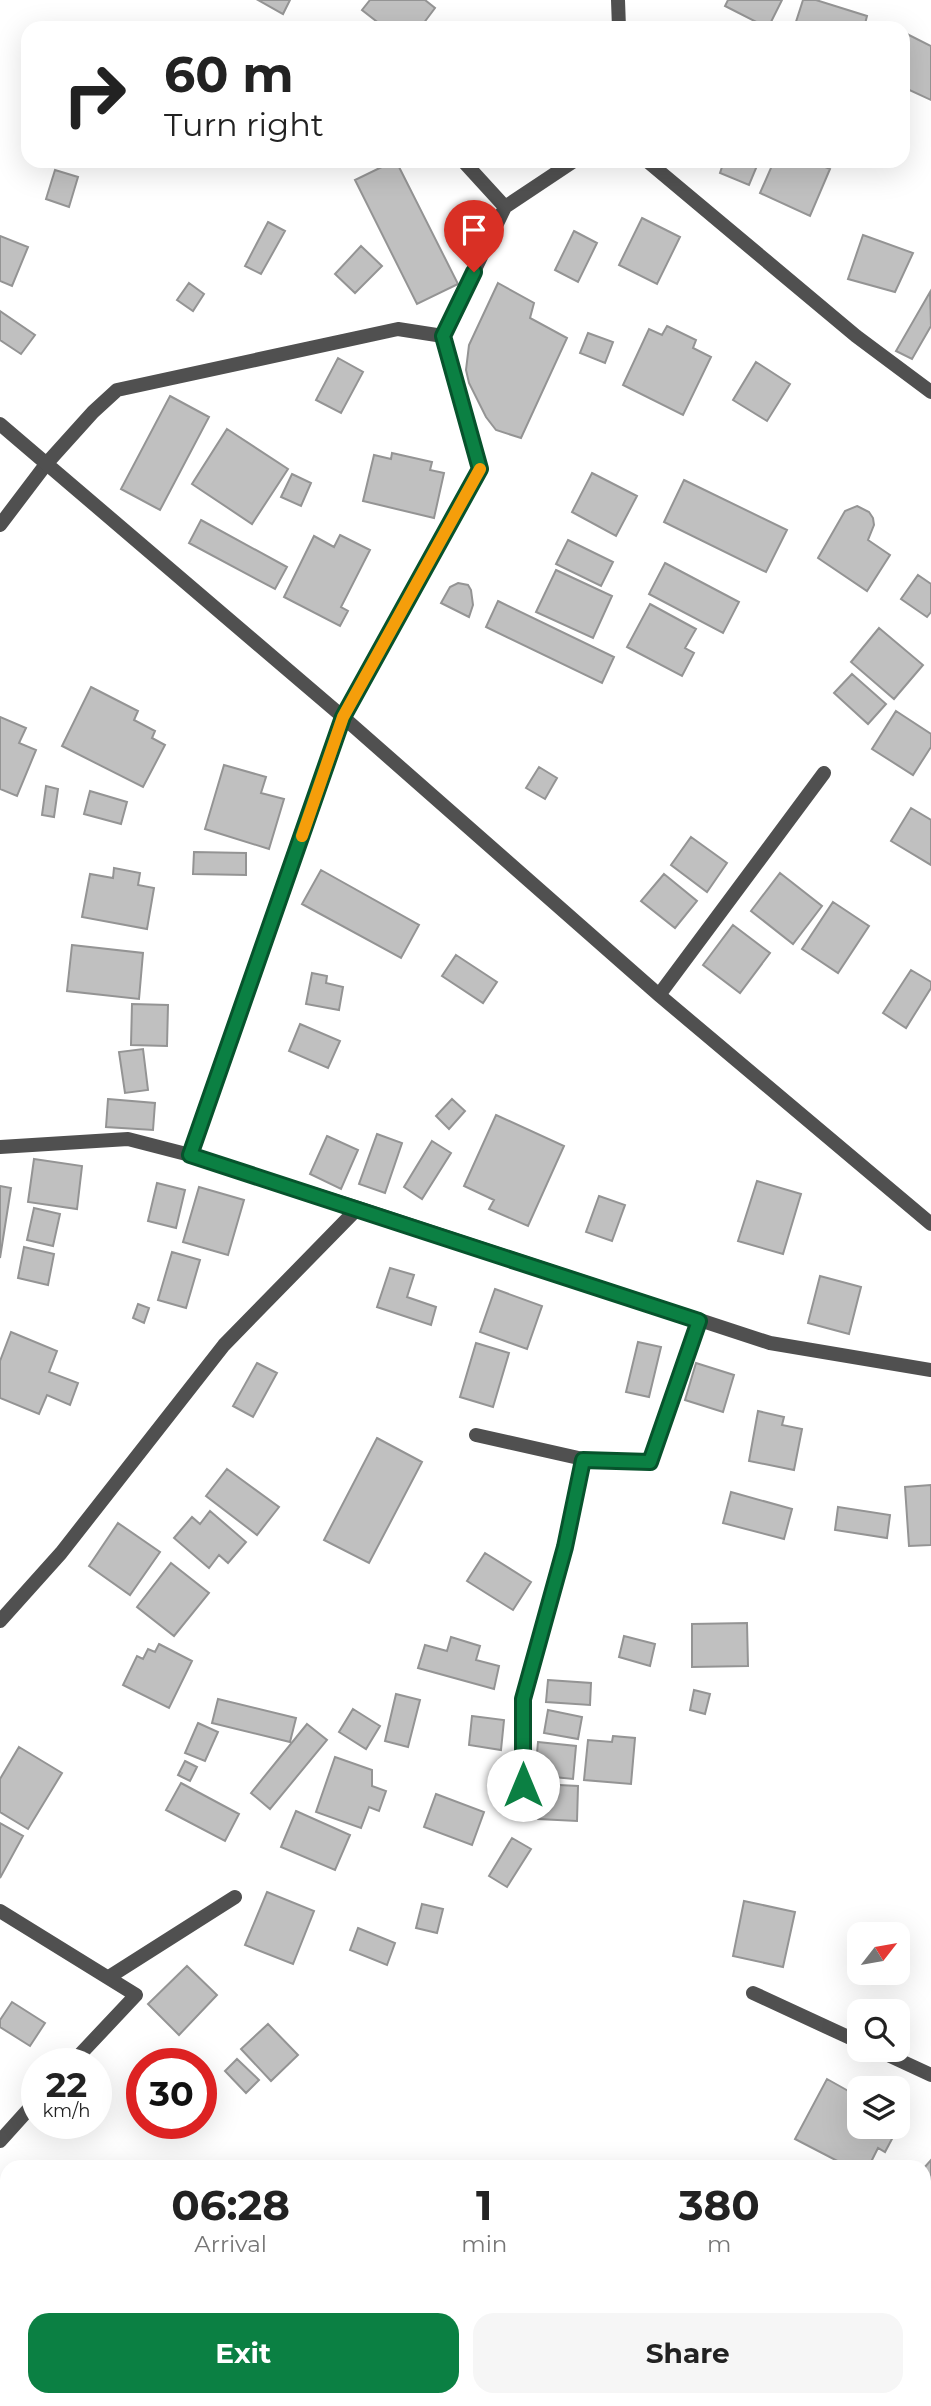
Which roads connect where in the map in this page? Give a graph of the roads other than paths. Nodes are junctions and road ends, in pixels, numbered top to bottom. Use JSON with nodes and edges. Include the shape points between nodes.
{"nodes":[{"id":1,"x":618,"y":0,"type":"edge"},
{"id":2,"x":619,"y":21,"type":"edge"},
{"id":3,"x":469,"y":168,"type":"edge"},
{"id":4,"x":564,"y":168,"type":"edge"},
{"id":5,"x":655,"y":168,"type":"edge"},
{"id":6,"x":505,"y":207,"type":"junction"},
{"id":7,"x":443,"y":336,"type":"junction"},
{"id":8,"x":931,"y":392,"type":"edge"},
{"id":9,"x":0,"y":424,"type":"edge"},
{"id":10,"x":47,"y":463,"type":"junction"},
{"id":11,"x":0,"y":525,"type":"edge"},
{"id":12,"x":343,"y":717,"type":"junction"},
{"id":13,"x":824,"y":773,"type":"dead end"},
{"id":14,"x":659,"y":995,"type":"junction"},
{"id":15,"x":0,"y":1147,"type":"edge"},
{"id":16,"x":190,"y":1155,"type":"junction"},
{"id":17,"x":358,"y":1208,"type":"junction"},
{"id":18,"x":931,"y":1224,"type":"edge"},
{"id":19,"x":699,"y":1321,"type":"junction"},
{"id":20,"x":931,"y":1370,"type":"edge"},
{"id":21,"x":476,"y":1436,"type":"dead end"},
{"id":22,"x":583,"y":1460,"type":"junction"},
{"id":23,"x":0,"y":1621,"type":"edge"},
{"id":24,"x":523,"y":1785,"type":"dead end"},
{"id":25,"x":235,"y":1897,"type":"dead end"},
{"id":26,"x":0,"y":1911,"type":"edge"},
{"id":27,"x":110,"y":1977,"type":"junction"},
{"id":28,"x":753,"y":1993,"type":"dead end"},
{"id":29,"x":847,"y":2036,"type":"edge"},
{"id":30,"x":86,"y":2048,"type":"edge"},
{"id":31,"x":903,"y":2062,"type":"edge"},
{"id":32,"x":931,"y":2075,"type":"edge"},
{"id":33,"x":21,"y":2118,"type":"edge"},
{"id":34,"x":0,"y":2141,"type":"edge"}],
"edges":[{"from":1,"to":2,"type":"street"},
{"from":3,"to":6,"type":"street"},
{"from":4,"to":6,"type":"street"},
{"from":5,"to":8,"type":"street","via":[[856,336]]},
{"from":6,"to":7,"type":"street"},
{"from":7,"to":10,"type":"street","via":[[398,329],[117,390]]},
{"from":7,"to":12,"type":"street","via":[[480,469]]},
{"from":9,"to":10,"type":"street"},
{"from":10,"to":11,"type":"street"},
{"from":10,"to":12,"type":"street"},
{"from":12,"to":14,"type":"street"},
{"from":12,"to":16,"type":"street"},
{"from":13,"to":14,"type":"street"},
{"from":14,"to":18,"type":"street"},
{"from":15,"to":16,"type":"street","via":[[128,1139]]},
{"from":16,"to":17,"type":"street"},
{"from":17,"to":19,"type":"street"},
{"from":17,"to":23,"type":"street","via":[[223,1345],[61,1553]]},
{"from":19,"to":20,"type":"street","via":[[770,1343]]},
{"from":19,"to":22,"type":"street","via":[[650,1462]]},
{"from":21,"to":22,"type":"street"},
{"from":22,"to":24,"type":"street","via":[[565,1547],[523,1699]]},
{"from":25,"to":27,"type":"street"},
{"from":26,"to":27,"type":"street"},
{"from":27,"to":30,"type":"street","via":[[136,1994]]},
{"from":28,"to":29,"type":"street"},
{"from":31,"to":32,"type":"street"},
{"from":33,"to":34,"type":"street"}]}
